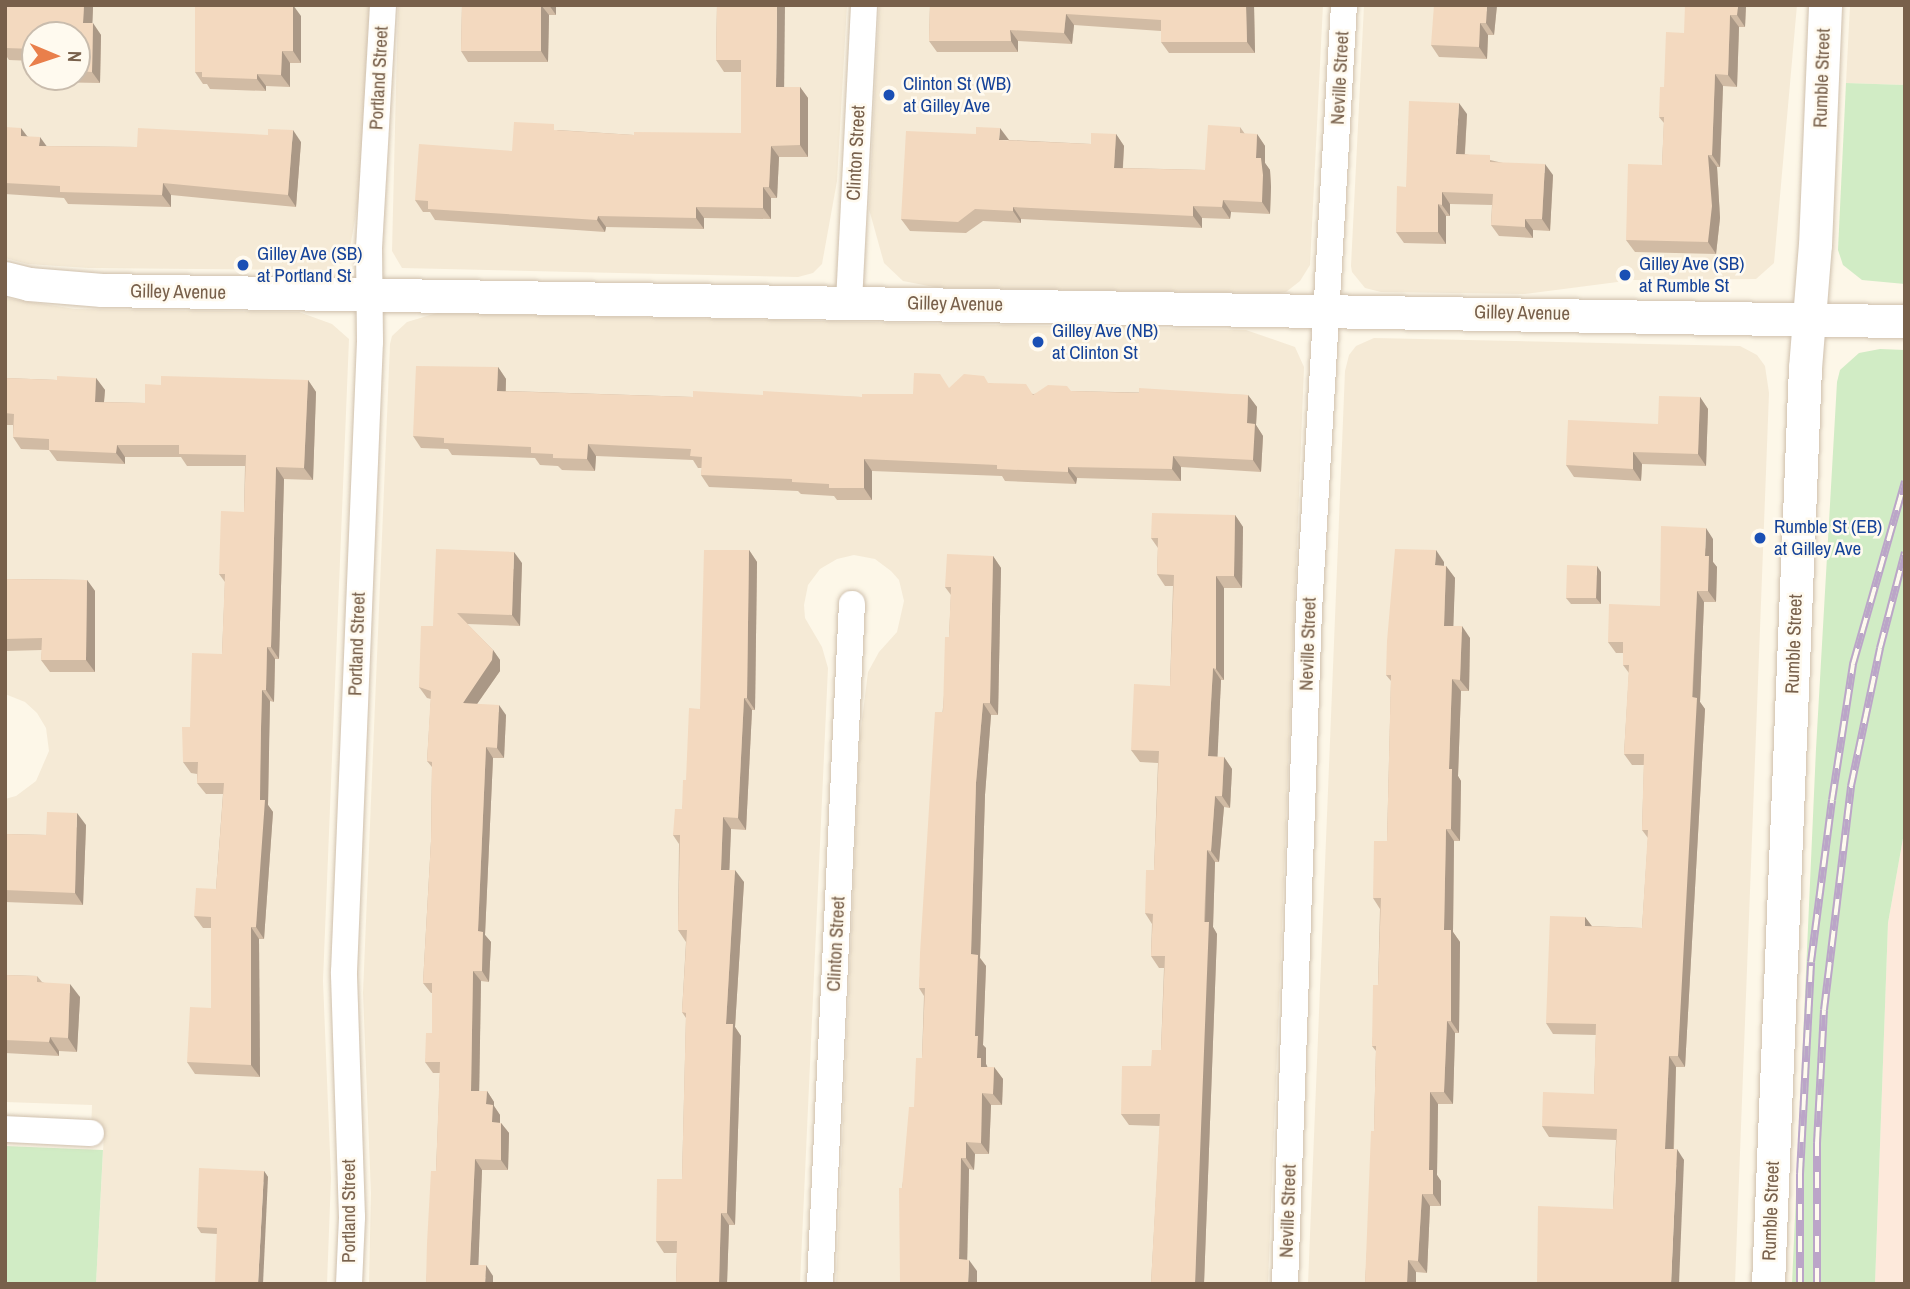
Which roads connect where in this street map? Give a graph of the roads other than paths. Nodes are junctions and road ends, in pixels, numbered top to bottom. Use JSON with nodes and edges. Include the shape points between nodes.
{"nodes":[{"id":1,"x":383,"y":5,"type":"edge"},
{"id":2,"x":864,"y":5,"type":"edge"},
{"id":3,"x":1344,"y":5,"type":"edge"},
{"id":4,"x":1825,"y":5,"type":"edge"},
{"id":5,"x":5,"y":278,"type":"edge"},
{"id":6,"x":369,"y":296,"type":"junction"},
{"id":7,"x":849,"y":302,"type":"junction"},
{"id":8,"x":1326,"y":309,"type":"junction"},
{"id":9,"x":1809,"y":318,"type":"junction"},
{"id":10,"x":1905,"y":321,"type":"edge"},
{"id":11,"x":852,"y":604,"type":"dead end"},
{"id":12,"x":5,"y":1129,"type":"edge"},
{"id":13,"x":91,"y":1133,"type":"dead end"},
{"id":14,"x":349,"y":1284,"type":"edge"},
{"id":15,"x":820,"y":1284,"type":"edge"},
{"id":16,"x":1285,"y":1284,"type":"edge"},
{"id":17,"x":1768,"y":1284,"type":"edge"}],
"edges":[{"from":1,"to":6,"type":"street","name":"Portland Street"},
{"from":2,"to":7,"type":"street","name":"Clinton Street"},
{"from":3,"to":8,"type":"street","name":"Neville Street"},
{"from":4,"to":9,"type":"street","name":"Rumble Street"},
{"from":5,"to":6,"type":"street","name":"Gilley Avenue","via":[[29,285],[102,290]]},
{"from":6,"to":7,"type":"street","name":"Gilley Avenue"},
{"from":6,"to":14,"type":"street","name":"Portland Street","via":[[344,972],[352,1217]]},
{"from":7,"to":8,"type":"street","name":"Gilley Avenue"},
{"from":8,"to":9,"type":"street","name":"Gilley Avenue"},
{"from":8,"to":16,"type":"street","name":"Neville Street","via":[[1309,610]]},
{"from":9,"to":10,"type":"street","name":"Gilley Avenue"},
{"from":9,"to":17,"type":"street","name":"Rumble Street"},
{"from":11,"to":15,"type":"street","name":"Clinton Street"},
{"from":12,"to":13,"type":"street"}]}
